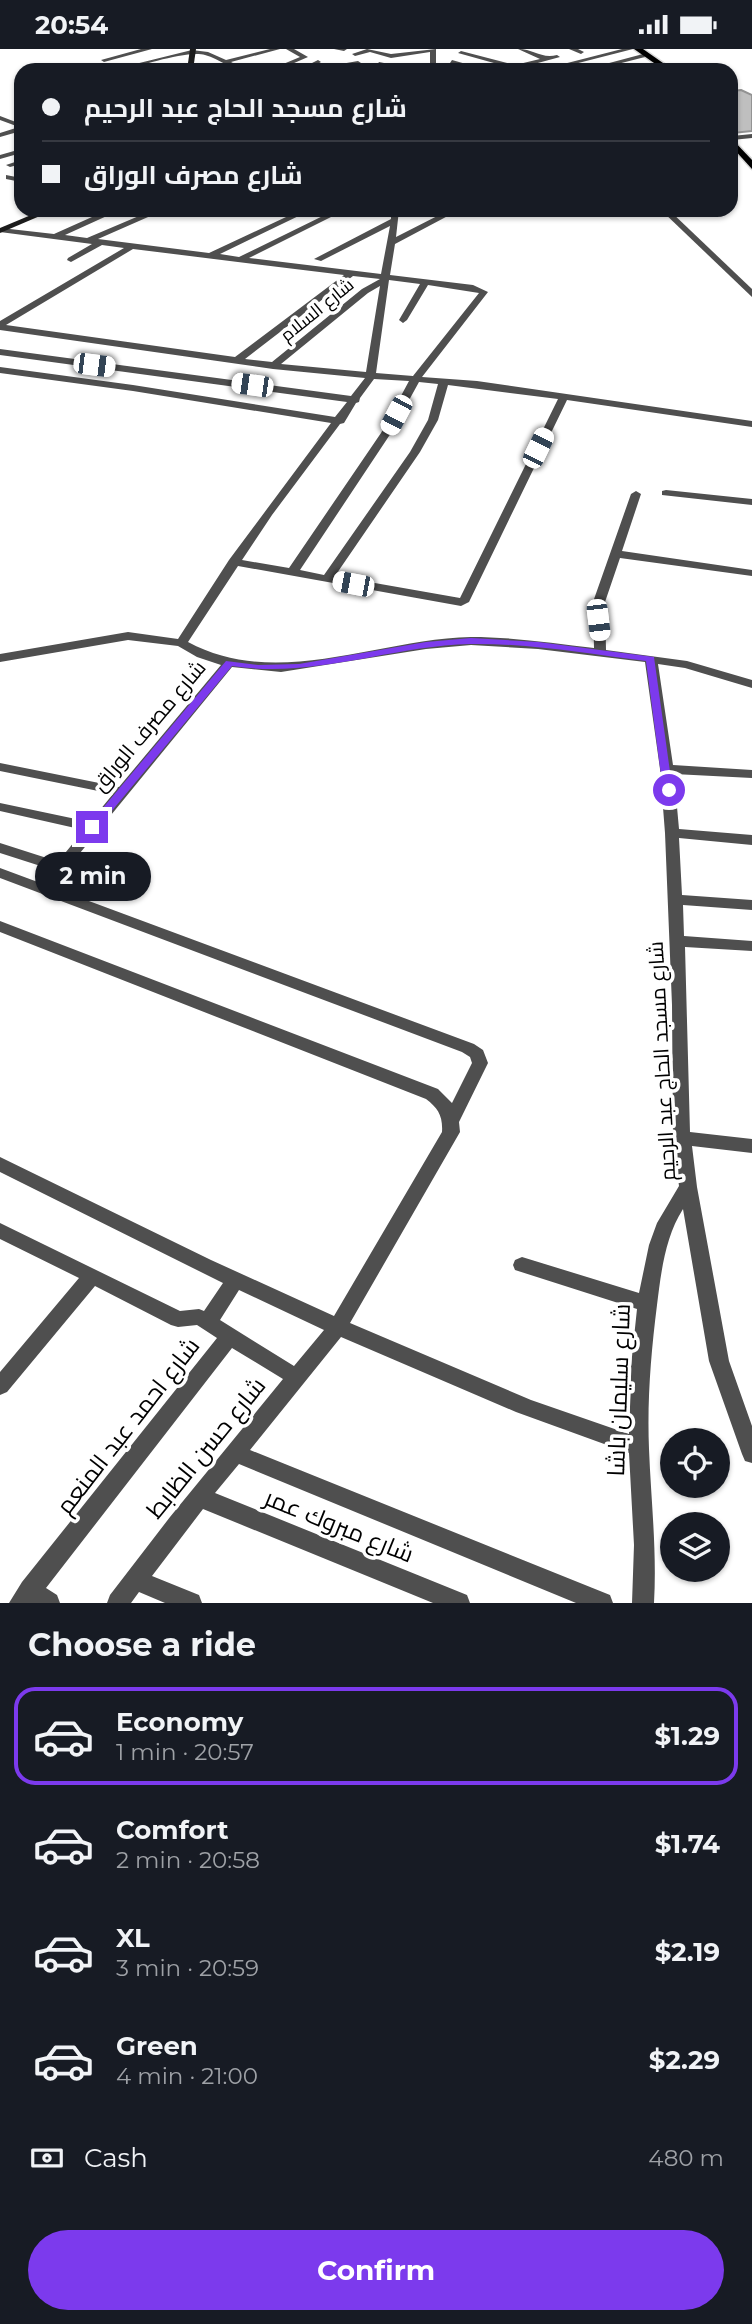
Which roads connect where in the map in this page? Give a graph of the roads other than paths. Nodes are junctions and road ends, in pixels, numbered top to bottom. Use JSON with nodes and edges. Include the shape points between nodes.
{"nodes":[{"id":1,"x":149,"y":49,"type":"edge"},
{"id":2,"x":277,"y":49,"type":"edge"},
{"id":3,"x":289,"y":49,"type":"edge"},
{"id":4,"x":337,"y":49,"type":"edge"},
{"id":5,"x":344,"y":49,"type":"edge"},
{"id":6,"x":479,"y":49,"type":"edge"},
{"id":7,"x":521,"y":49,"type":"edge"},
{"id":8,"x":572,"y":49,"type":"edge"},
{"id":9,"x":595,"y":49,"type":"edge"},
{"id":10,"x":630,"y":49,"type":"edge"},
{"id":11,"x":195,"y":50,"type":"edge"},
{"id":12,"x":236,"y":50,"type":"edge"},
{"id":13,"x":433,"y":50,"type":"edge"},
{"id":14,"x":542,"y":50,"type":"edge"},
{"id":15,"x":310,"y":52,"type":"dead end"},
{"id":16,"x":460,"y":52,"type":"edge"},
{"id":17,"x":581,"y":52,"type":"junction"},
{"id":18,"x":264,"y":53,"type":"junction"},
{"id":19,"x":640,"y":53,"type":"edge"},
{"id":20,"x":301,"y":54,"type":"junction"},
{"id":21,"x":355,"y":54,"type":"dead end"},
{"id":22,"x":562,"y":56,"type":"junction"},
{"id":23,"x":246,"y":57,"type":"junction"},
{"id":24,"x":395,"y":59,"type":"junction"},
{"id":25,"x":547,"y":59,"type":"junction"},
{"id":26,"x":104,"y":60,"type":"dead end"},
{"id":27,"x":225,"y":62,"type":"joint"},
{"id":28,"x":293,"y":62,"type":"joint"},
{"id":29,"x":358,"y":62,"type":"dead end"},
{"id":30,"x":142,"y":63,"type":"edge"},
{"id":31,"x":260,"y":63,"type":"edge"},
{"id":32,"x":352,"y":63,"type":"edge"},
{"id":33,"x":386,"y":63,"type":"edge"},
{"id":34,"x":499,"y":63,"type":"edge"},
{"id":35,"x":518,"y":63,"type":"edge"},
{"id":36,"x":538,"y":63,"type":"edge"},
{"id":37,"x":572,"y":63,"type":"edge"},
{"id":38,"x":608,"y":63,"type":"edge"},
{"id":39,"x":657,"y":63,"type":"edge"},
{"id":40,"x":738,"y":148,"type":"edge"},
{"id":41,"x":738,"y":164,"type":"edge"},
{"id":42,"x":752,"y":166,"type":"edge"},
{"id":43,"x":9,"y":177,"type":"dead end"},
{"id":44,"x":752,"y":177,"type":"edge"},
{"id":45,"x":14,"y":178,"type":"edge"},
{"id":46,"x":33,"y":217,"type":"edge"},
{"id":47,"x":100,"y":217,"type":"edge"},
{"id":48,"x":144,"y":217,"type":"edge"},
{"id":49,"x":273,"y":217,"type":"edge"},
{"id":50,"x":292,"y":217,"type":"edge"},
{"id":51,"x":327,"y":217,"type":"edge"},
{"id":52,"x":389,"y":217,"type":"edge"},
{"id":53,"x":396,"y":217,"type":"edge"},
{"id":54,"x":441,"y":217,"type":"edge"},
{"id":55,"x":672,"y":217,"type":"edge"},
{"id":56,"x":1,"y":230,"type":"edge"},
{"id":57,"x":53,"y":238,"type":"junction"},
{"id":58,"x":89,"y":241,"type":"junction"},
{"id":59,"x":101,"y":242,"type":"junction"},
{"id":60,"x":393,"y":242,"type":"junction"},
{"id":61,"x":132,"y":246,"type":"junction"},
{"id":62,"x":195,"y":254,"type":"junction"},
{"id":63,"x":211,"y":256,"type":"junction"},
{"id":64,"x":318,"y":259,"type":"dead end"},
{"id":65,"x":71,"y":260,"type":"dead end"},
{"id":66,"x":239,"y":260,"type":"junction"},
{"id":67,"x":348,"y":269,"type":"junction"},
{"id":68,"x":384,"y":276,"type":"junction"},
{"id":69,"x":426,"y":282,"type":"junction"},
{"id":70,"x":752,"y":294,"type":"edge"},
{"id":71,"x":403,"y":320,"type":"dead end"},
{"id":72,"x":0,"y":326,"type":"edge"},
{"id":73,"x":0,"y":352,"type":"edge"},
{"id":74,"x":236,"y":361,"type":"junction"},
{"id":75,"x":273,"y":366,"type":"junction"},
{"id":76,"x":0,"y":370,"type":"edge"},
{"id":77,"x":370,"y":378,"type":"junction"},
{"id":78,"x":415,"y":380,"type":"junction"},
{"id":79,"x":444,"y":381,"type":"junction"},
{"id":80,"x":563,"y":398,"type":"junction"},
{"id":81,"x":356,"y":400,"type":"junction"},
{"id":82,"x":340,"y":421,"type":"junction"},
{"id":83,"x":752,"y":424,"type":"edge"},
{"id":84,"x":666,"y":493,"type":"dead end"},
{"id":85,"x":636,"y":494,"type":"dead end"},
{"id":86,"x":752,"y":502,"type":"edge"},
{"id":87,"x":616,"y":554,"type":"junction"},
{"id":88,"x":233,"y":562,"type":"junction"},
{"id":89,"x":292,"y":573,"type":"junction"},
{"id":90,"x":752,"y":573,"type":"edge"},
{"id":91,"x":327,"y":579,"type":"junction"},
{"id":92,"x":181,"y":643,"type":"junction"},
{"id":93,"x":600,"y":653,"type":"junction"},
{"id":94,"x":0,"y":658,"type":"edge"},
{"id":95,"x":651,"y":659,"type":"junction"},
{"id":96,"x":229,"y":663,"type":"junction"},
{"id":97,"x":752,"y":684,"type":"edge"},
{"id":98,"x":0,"y":767,"type":"edge"},
{"id":99,"x":667,"y":769,"type":"junction"},
{"id":100,"x":752,"y":774,"type":"edge"},
{"id":101,"x":122,"y":792,"type":"junction"},
{"id":102,"x":0,"y":807,"type":"edge"},
{"id":103,"x":92,"y":827,"type":"junction"},
{"id":104,"x":672,"y":833,"type":"junction"},
{"id":105,"x":752,"y":840,"type":"edge"},
{"id":106,"x":0,"y":848,"type":"edge"},
{"id":107,"x":0,"y":873,"type":"edge"},
{"id":108,"x":675,"y":900,"type":"junction"},
{"id":109,"x":752,"y":905,"type":"edge"},
{"id":110,"x":0,"y":926,"type":"edge"},
{"id":111,"x":677,"y":941,"type":"junction"},
{"id":112,"x":752,"y":946,"type":"edge"},
{"id":113,"x":452,"y":1119,"type":"junction"},
{"id":114,"x":682,"y":1138,"type":"junction"},
{"id":115,"x":752,"y":1146,"type":"edge"},
{"id":116,"x":0,"y":1164,"type":"edge"},
{"id":117,"x":688,"y":1187,"type":"junction"},
{"id":118,"x":0,"y":1230,"type":"edge"},
{"id":119,"x":522,"y":1265,"type":"dead end"},
{"id":120,"x":91,"y":1277,"type":"junction"},
{"id":121,"x":235,"y":1281,"type":"junction"},
{"id":122,"x":648,"y":1304,"type":"junction"},
{"id":123,"x":208,"y":1321,"type":"junction"},
{"id":124,"x":337,"y":1328,"type":"junction"},
{"id":125,"x":230,"y":1336,"type":"junction"},
{"id":126,"x":296,"y":1377,"type":"junction"},
{"id":127,"x":0,"y":1386,"type":"edge"},
{"id":128,"x":639,"y":1447,"type":"junction"},
{"id":129,"x":751,"y":1449,"type":"edge"},
{"id":130,"x":235,"y":1454,"type":"junction"},
{"id":131,"x":200,"y":1497,"type":"junction"},
{"id":132,"x":136,"y":1580,"type":"junction"},
{"id":133,"x":25,"y":1597,"type":"edge"},
{"id":134,"x":49,"y":1603,"type":"edge"},
{"id":135,"x":118,"y":1603,"type":"edge"},
{"id":136,"x":191,"y":1603,"type":"edge"},
{"id":137,"x":459,"y":1603,"type":"edge"},
{"id":138,"x":602,"y":1603,"type":"edge"},
{"id":139,"x":643,"y":1603,"type":"edge"}],
"edges":[{"from":1,"to":26,"type":"street"},
{"from":2,"to":18,"type":"street"},
{"from":3,"to":20,"type":"street"},
{"from":4,"to":5,"type":"street"},
{"from":6,"to":16,"type":"street"},
{"from":6,"to":35,"type":"street"},
{"from":7,"to":25,"type":"street"},
{"from":8,"to":17,"type":"street"},
{"from":9,"to":17,"type":"street"},
{"from":10,"to":19,"type":"main road"},
{"from":10,"to":37,"type":"street"},
{"from":11,"to":27,"type":"street"},
{"from":11,"to":30,"type":"street"},
{"from":12,"to":23,"type":"street"},
{"from":13,"to":24,"type":"street"},
{"from":14,"to":22,"type":"street"},
{"from":15,"to":20,"type":"street"},
{"from":16,"to":34,"type":"street"},
{"from":17,"to":22,"type":"street"},
{"from":18,"to":23,"type":"street"},
{"from":18,"to":28,"type":"street"},
{"from":19,"to":38,"type":"street"},
{"from":19,"to":39,"type":"main road"},
{"from":20,"to":28,"type":"street","via":[[305,57]]},
{"from":21,"to":24,"type":"street","via":[[370,50]]},
{"from":22,"to":25,"type":"street"},
{"from":23,"to":27,"type":"street"},
{"from":23,"to":31,"type":"street"},
{"from":24,"to":33,"type":"street"},
{"from":25,"to":36,"type":"street"},
{"from":29,"to":32,"type":"street"},
{"from":40,"to":42,"type":"main road"},
{"from":41,"to":44,"type":"main road"},
{"from":43,"to":45,"type":"street"},
{"from":46,"to":56,"type":"main road"},
{"from":47,"to":57,"type":"street"},
{"from":48,"to":58,"type":"street"},
{"from":49,"to":62,"type":"street"},
{"from":50,"to":63,"type":"street"},
{"from":51,"to":66,"type":"street"},
{"from":52,"to":64,"type":"street"},
{"from":53,"to":60,"type":"street"},
{"from":54,"to":60,"type":"street"},
{"from":55,"to":70,"type":"street"},
{"from":56,"to":57,"type":"street"},
{"from":57,"to":58,"type":"street"},
{"from":58,"to":59,"type":"street"},
{"from":59,"to":61,"type":"street"},
{"from":59,"to":65,"type":"street"},
{"from":60,"to":68,"type":"street"},
{"from":61,"to":62,"type":"street"},
{"from":61,"to":72,"type":"street"},
{"from":62,"to":63,"type":"street"},
{"from":63,"to":66,"type":"street"},
{"from":66,"to":67,"type":"street"},
{"from":67,"to":68,"type":"street"},
{"from":67,"to":74,"type":"street"},
{"from":68,"to":69,"type":"street"},
{"from":68,"to":75,"type":"street","name":"شارع السلام"},
{"from":68,"to":77,"type":"street"},
{"from":69,"to":71,"type":"street"},
{"from":69,"to":78,"type":"street","via":[[484,292]]},
{"from":72,"to":74,"type":"street"},
{"from":73,"to":81,"type":"street"},
{"from":74,"to":75,"type":"street"},
{"from":75,"to":77,"type":"street"},
{"from":76,"to":82,"type":"street"},
{"from":77,"to":78,"type":"street"},
{"from":77,"to":81,"type":"street"},
{"from":78,"to":79,"type":"street"},
{"from":78,"to":89,"type":"street","via":[[386,433]]},
{"from":79,"to":80,"type":"street"},
{"from":79,"to":91,"type":"street","via":[[433,420],[415,452]]},
{"from":80,"to":83,"type":"street"},
{"from":80,"to":91,"type":"street","via":[[465,600],[457,603]]},
{"from":81,"to":82,"type":"street"},
{"from":82,"to":88,"type":"street"},
{"from":84,"to":86,"type":"street"},
{"from":85,"to":87,"type":"street"},
{"from":87,"to":90,"type":"street"},
{"from":87,"to":93,"type":"street","via":[[599,603]]},
{"from":88,"to":89,"type":"street"},
{"from":88,"to":92,"type":"street"},
{"from":89,"to":91,"type":"street"},
{"from":92,"to":94,"type":"street","via":[[128,636]]},
{"from":92,"to":96,"type":"street"},
{"from":93,"to":95,"type":"street"},
{"from":93,"to":96,"type":"street","via":[[471,641],[299,667]]},
{"from":95,"to":97,"type":"street"},
{"from":95,"to":99,"type":"street","name":"شارع مسجد الحاج عبد الرحيم"},
{"from":96,"to":101,"type":"street","name":"شارع مصرف الوراق"},
{"from":98,"to":101,"type":"street"},
{"from":99,"to":100,"type":"street"},
{"from":99,"to":104,"type":"street","name":"شارع مسجد الحاج عبد الرحيم"},
{"from":101,"to":103,"type":"street","name":"شارع مصرف الوراق"},
{"from":102,"to":103,"type":"street"},
{"from":103,"to":106,"type":"street","name":"شارع مصرف الوراق","via":[[60,865]]},
{"from":104,"to":105,"type":"street"},
{"from":104,"to":108,"type":"street","name":"شارع مسجد الحاج عبد الرحيم"},
{"from":107,"to":113,"type":"street","name":"شارع حسن الظابط","via":[[468,1048],[480,1063]]},
{"from":108,"to":109,"type":"street"},
{"from":108,"to":111,"type":"street","name":"شارع مسجد الحاج عبد الرحيم"},
{"from":110,"to":113,"type":"street","via":[[432,1094]]},
{"from":111,"to":112,"type":"street"},
{"from":111,"to":114,"type":"street","name":"شارع مسجد الحاج عبد الرحيم"},
{"from":113,"to":124,"type":"street","name":"شارع حسن الظابط","via":[[451,1132]]},
{"from":114,"to":115,"type":"street"},
{"from":114,"to":117,"type":"street","name":"شارع مسجد الحاج عبد الرحيم"},
{"from":116,"to":121,"type":"street"},
{"from":117,"to":122,"type":"street","name":"شارع سليمان باشا","via":[[666,1223]]},
{"from":117,"to":129,"type":"street","name":"شارع مسجد الحاج عبد الرحيم","via":[[719,1361]]},
{"from":118,"to":120,"type":"street","name":"شارع احمد عبد المنعم"},
{"from":119,"to":122,"type":"street"},
{"from":120,"to":123,"type":"street","name":"شارع احمد عبد المنعم","via":[[178,1319]]},
{"from":120,"to":127,"type":"street"},
{"from":121,"to":123,"type":"street"},
{"from":121,"to":124,"type":"street"},
{"from":122,"to":128,"type":"street","name":"شارع سليمان باشا"},
{"from":123,"to":125,"type":"street","name":"شارع احمد عبد المنعم"},
{"from":124,"to":126,"type":"street","name":"شارع حسن الظابط"},
{"from":124,"to":128,"type":"street","via":[[535,1412]]},
{"from":125,"to":126,"type":"street"},
{"from":125,"to":133,"type":"street","name":"شارع احمد عبد المنعم"},
{"from":126,"to":130,"type":"street","name":"شارع حسن الظابط"},
{"from":128,"to":139,"type":"street","name":"شارع سليمان باشا","via":[[645,1538]]},
{"from":130,"to":131,"type":"street","name":"شارع حسن الظابط"},
{"from":130,"to":138,"type":"street"},
{"from":131,"to":132,"type":"street","name":"شارع حسن الظابط"},
{"from":131,"to":137,"type":"street","name":"شارع مبروك عمر"},
{"from":132,"to":135,"type":"street","name":"شارع حسن الظابط"},
{"from":132,"to":136,"type":"street"},
{"from":133,"to":134,"type":"street"}]}
